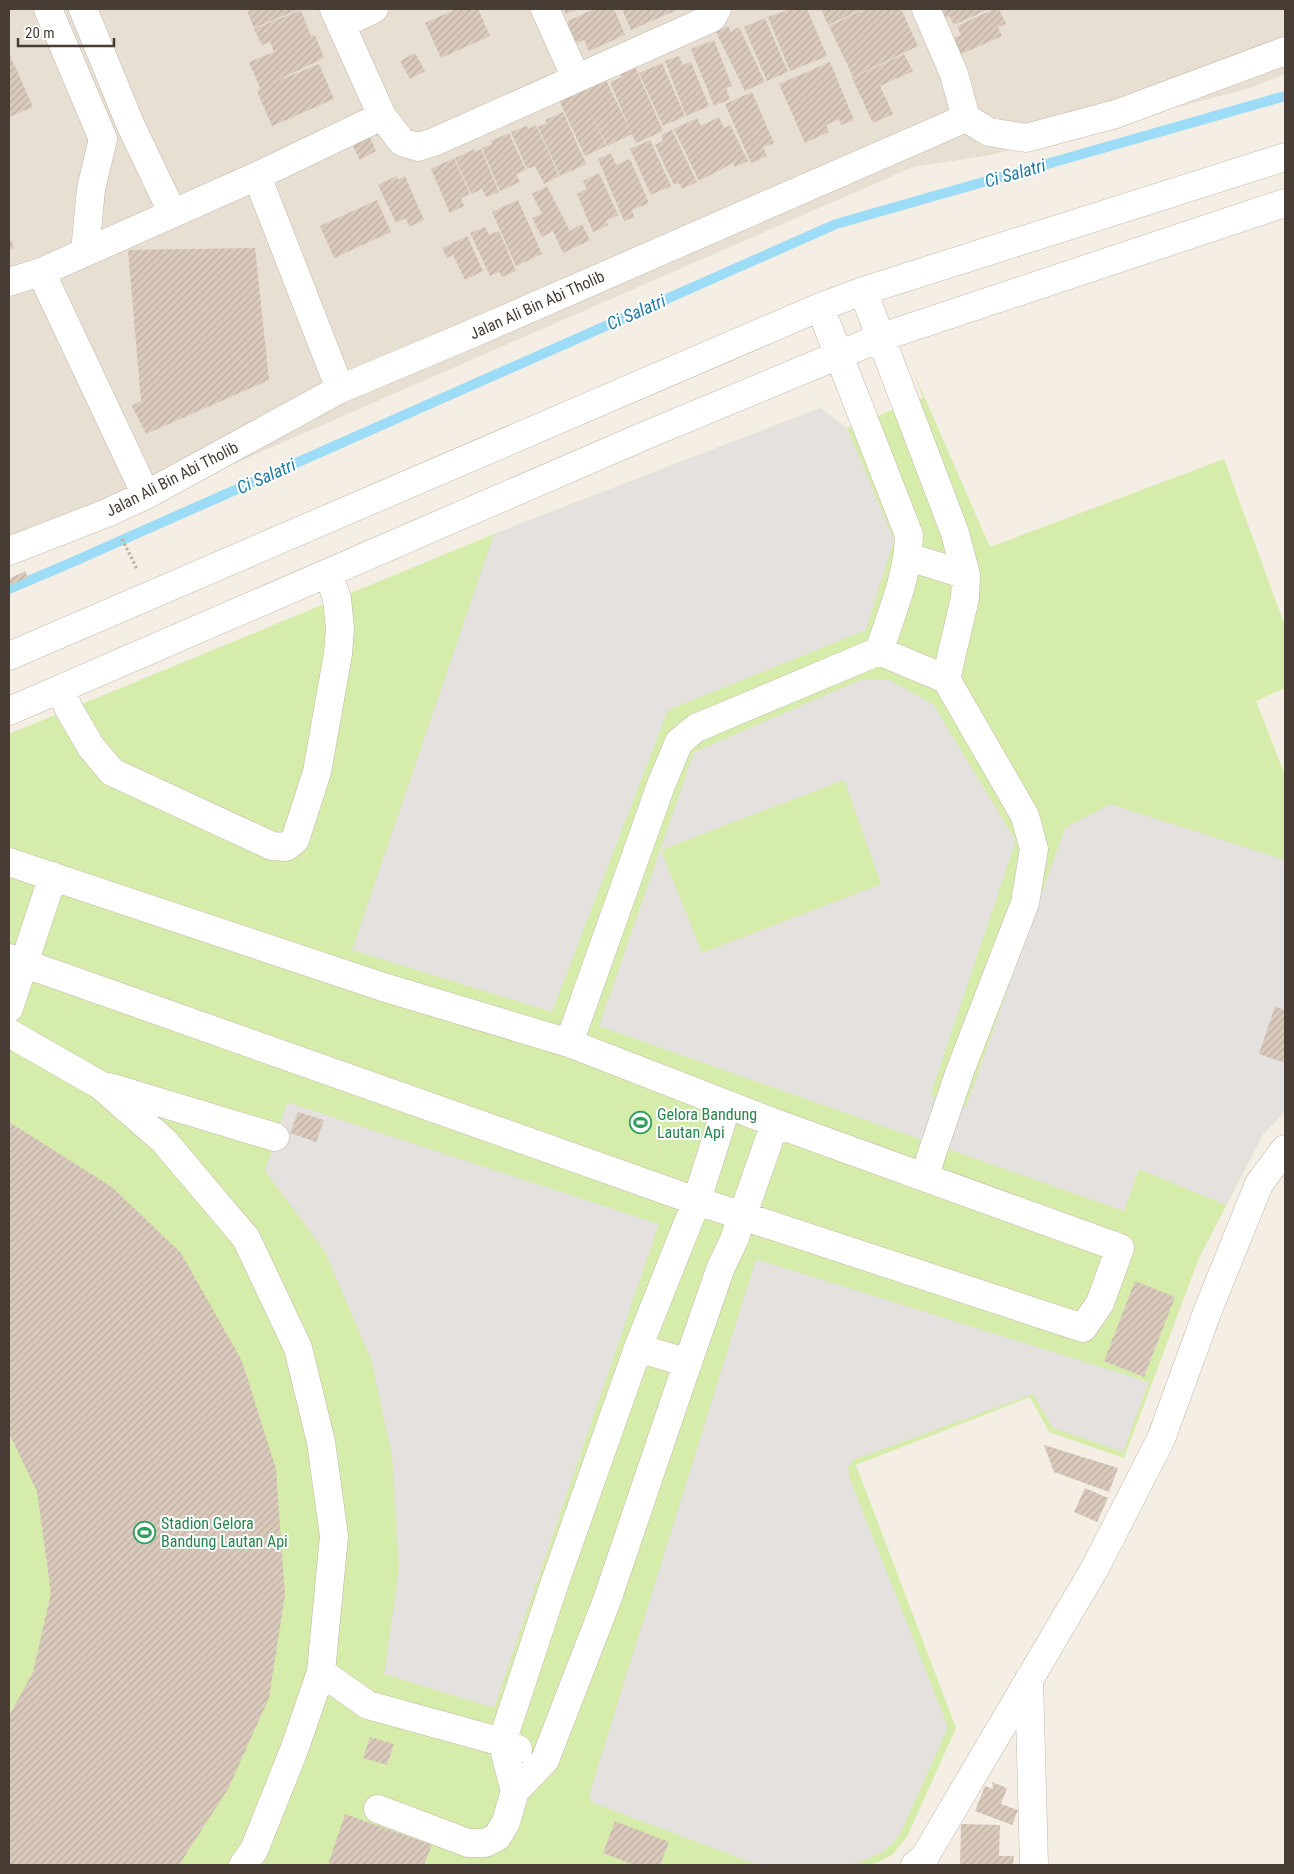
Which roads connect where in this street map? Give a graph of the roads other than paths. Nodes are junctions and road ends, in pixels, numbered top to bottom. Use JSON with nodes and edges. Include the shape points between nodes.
{"nodes":[{"id":1,"x":48,"y":9,"type":"edge"},
{"id":2,"x":83,"y":9,"type":"edge"},
{"id":3,"x":374,"y":9,"type":"edge"},
{"id":4,"x":545,"y":9,"type":"edge"},
{"id":5,"x":717,"y":9,"type":"edge"},
{"id":6,"x":926,"y":9,"type":"edge"},
{"id":7,"x":338,"y":17,"type":"edge"},
{"id":8,"x":1285,"y":51,"type":"edge"},
{"id":9,"x":576,"y":78,"type":"junction"},
{"id":10,"x":382,"y":116,"type":"junction"},
{"id":11,"x":966,"y":118,"type":"junction"},
{"id":12,"x":131,"y":126,"type":"junction"},
{"id":13,"x":103,"y":139,"type":"junction"},
{"id":14,"x":1285,"y":157,"type":"edge"},
{"id":15,"x":257,"y":176,"type":"junction"},
{"id":16,"x":1285,"y":203,"type":"edge"},
{"id":17,"x":172,"y":212,"type":"junction"},
{"id":18,"x":85,"y":252,"type":"junction"},
{"id":19,"x":41,"y":272,"type":"junction"},
{"id":20,"x":9,"y":282,"type":"edge"},
{"id":21,"x":863,"y":291,"type":"junction"},
{"id":22,"x":820,"y":307,"type":"junction"},
{"id":23,"x":882,"y":337,"type":"junction"},
{"id":24,"x":839,"y":354,"type":"junction"},
{"id":25,"x":340,"y":389,"type":"junction"},
{"id":26,"x":146,"y":495,"type":"junction"},
{"id":27,"x":9,"y":551,"type":"edge"},
{"id":28,"x":908,"y":557,"type":"junction"},
{"id":29,"x":328,"y":573,"type":"junction"},
{"id":30,"x":966,"y":575,"type":"junction"},
{"id":31,"x":879,"y":651,"type":"junction"},
{"id":32,"x":9,"y":656,"type":"edge"},
{"id":33,"x":946,"y":679,"type":"junction"},
{"id":34,"x":60,"y":689,"type":"junction"},
{"id":35,"x":9,"y":711,"type":"edge"},
{"id":36,"x":9,"y":862,"type":"edge"},
{"id":37,"x":53,"y":876,"type":"junction"},
{"id":38,"x":16,"y":961,"type":"edge"},
{"id":39,"x":9,"y":1008,"type":"edge"},
{"id":40,"x":9,"y":1032,"type":"edge"},
{"id":41,"x":569,"y":1043,"type":"junction"},
{"id":42,"x":100,"y":1084,"type":"junction"},
{"id":43,"x":727,"y":1105,"type":"junction"},
{"id":44,"x":774,"y":1123,"type":"junction"},
{"id":45,"x":275,"y":1137,"type":"dead end"},
{"id":46,"x":1285,"y":1149,"type":"edge"},
{"id":47,"x":924,"y":1177,"type":"junction"},
{"id":48,"x":697,"y":1200,"type":"junction"},
{"id":49,"x":741,"y":1216,"type":"junction"},
{"id":50,"x":638,"y":1348,"type":"junction"},
{"id":51,"x":688,"y":1363,"type":"junction"},
{"id":52,"x":321,"y":1672,"type":"junction"},
{"id":53,"x":1029,"y":1679,"type":"junction"},
{"id":54,"x":502,"y":1742,"type":"junction"},
{"id":55,"x":545,"y":1760,"type":"junction"},
{"id":56,"x":515,"y":1790,"type":"junction"},
{"id":57,"x":378,"y":1809,"type":"dead end"},
{"id":58,"x":244,"y":1865,"type":"edge"},
{"id":59,"x":914,"y":1865,"type":"edge"},
{"id":60,"x":1034,"y":1865,"type":"edge"}],
"edges":[{"from":1,"to":13,"type":"street"},
{"from":2,"to":12,"type":"street"},
{"from":3,"to":7,"type":"street"},
{"from":4,"to":9,"type":"street"},
{"from":5,"to":9,"type":"street","via":[[712,18]]},
{"from":6,"to":11,"type":"street","via":[[954,74]]},
{"from":7,"to":10,"type":"street"},
{"from":8,"to":11,"type":"street","via":[[1116,114],[1026,138],[989,132]]},
{"from":9,"to":10,"type":"street","via":[[418,147],[402,142]]},
{"from":10,"to":15,"type":"street"},
{"from":11,"to":25,"type":"street","name":"Jalan Ali Bin Abi Tholib"},
{"from":12,"to":13,"type":"street"},
{"from":12,"to":17,"type":"street"},
{"from":13,"to":18,"type":"street","via":[[91,189]]},
{"from":14,"to":21,"type":"street"},
{"from":15,"to":17,"type":"street"},
{"from":15,"to":25,"type":"street"},
{"from":16,"to":23,"type":"street"},
{"from":17,"to":18,"type":"street"},
{"from":18,"to":19,"type":"street"},
{"from":19,"to":20,"type":"street"},
{"from":19,"to":26,"type":"street"},
{"from":21,"to":22,"type":"street"},
{"from":21,"to":23,"type":"street"},
{"from":22,"to":24,"type":"street"},
{"from":22,"to":32,"type":"street"},
{"from":23,"to":24,"type":"street"},
{"from":23,"to":30,"type":"street","via":[[955,533]]},
{"from":24,"to":28,"type":"street","via":[[909,535]]},
{"from":24,"to":29,"type":"street"},
{"from":25,"to":26,"type":"street","name":"Jalan Ali Bin Abi Tholib"},
{"from":26,"to":27,"type":"street","name":"Jalan Ali Bin Abi Tholib"},
{"from":28,"to":30,"type":"street"},
{"from":28,"to":31,"type":"street"},
{"from":29,"to":34,"type":"street"},
{"from":29,"to":34,"type":"street","via":[[337,599],[338,654],[317,772],[295,840],[286,847],[272,846],[112,772],[91,747]]},
{"from":30,"to":33,"type":"street","via":[[965,598]]},
{"from":31,"to":33,"type":"street"},
{"from":31,"to":41,"type":"street","via":[[696,728],[679,742]]},
{"from":33,"to":47,"type":"street","via":[[1025,816],[1034,849],[1025,902],[960,1070]]},
{"from":34,"to":35,"type":"street"},
{"from":36,"to":37,"type":"street"},
{"from":37,"to":38,"type":"street"},
{"from":37,"to":41,"type":"street","via":[[383,987]]},
{"from":38,"to":39,"type":"street"},
{"from":38,"to":48,"type":"street"},
{"from":40,"to":42,"type":"street"},
{"from":41,"to":43,"type":"street"},
{"from":42,"to":45,"type":"street"},
{"from":42,"to":52,"type":"street","via":[[164,1142],[246,1238],[298,1348],[321,1442],[334,1536]]},
{"from":43,"to":44,"type":"street"},
{"from":43,"to":48,"type":"street"},
{"from":44,"to":47,"type":"street"},
{"from":44,"to":49,"type":"street"},
{"from":46,"to":53,"type":"street","via":[[1259,1184],[1161,1439],[1095,1568]]},
{"from":47,"to":49,"type":"street","via":[[1120,1248],[1100,1303],[1083,1328]]},
{"from":48,"to":49,"type":"street"},
{"from":48,"to":50,"type":"street"},
{"from":49,"to":51,"type":"street"},
{"from":50,"to":51,"type":"street"},
{"from":50,"to":54,"type":"street"},
{"from":51,"to":55,"type":"street","via":[[607,1600]]},
{"from":52,"to":54,"type":"street","via":[[368,1705]]},
{"from":52,"to":58,"type":"street","via":[[294,1750],[254,1850]]},
{"from":53,"to":59,"type":"street","via":[[924,1858]]},
{"from":53,"to":60,"type":"street"},
{"from":54,"to":55,"type":"street"},
{"from":54,"to":56,"type":"street"},
{"from":55,"to":56,"type":"street"},
{"from":56,"to":57,"type":"street","via":[[506,1822],[496,1837],[485,1844],[468,1843]]}]}
